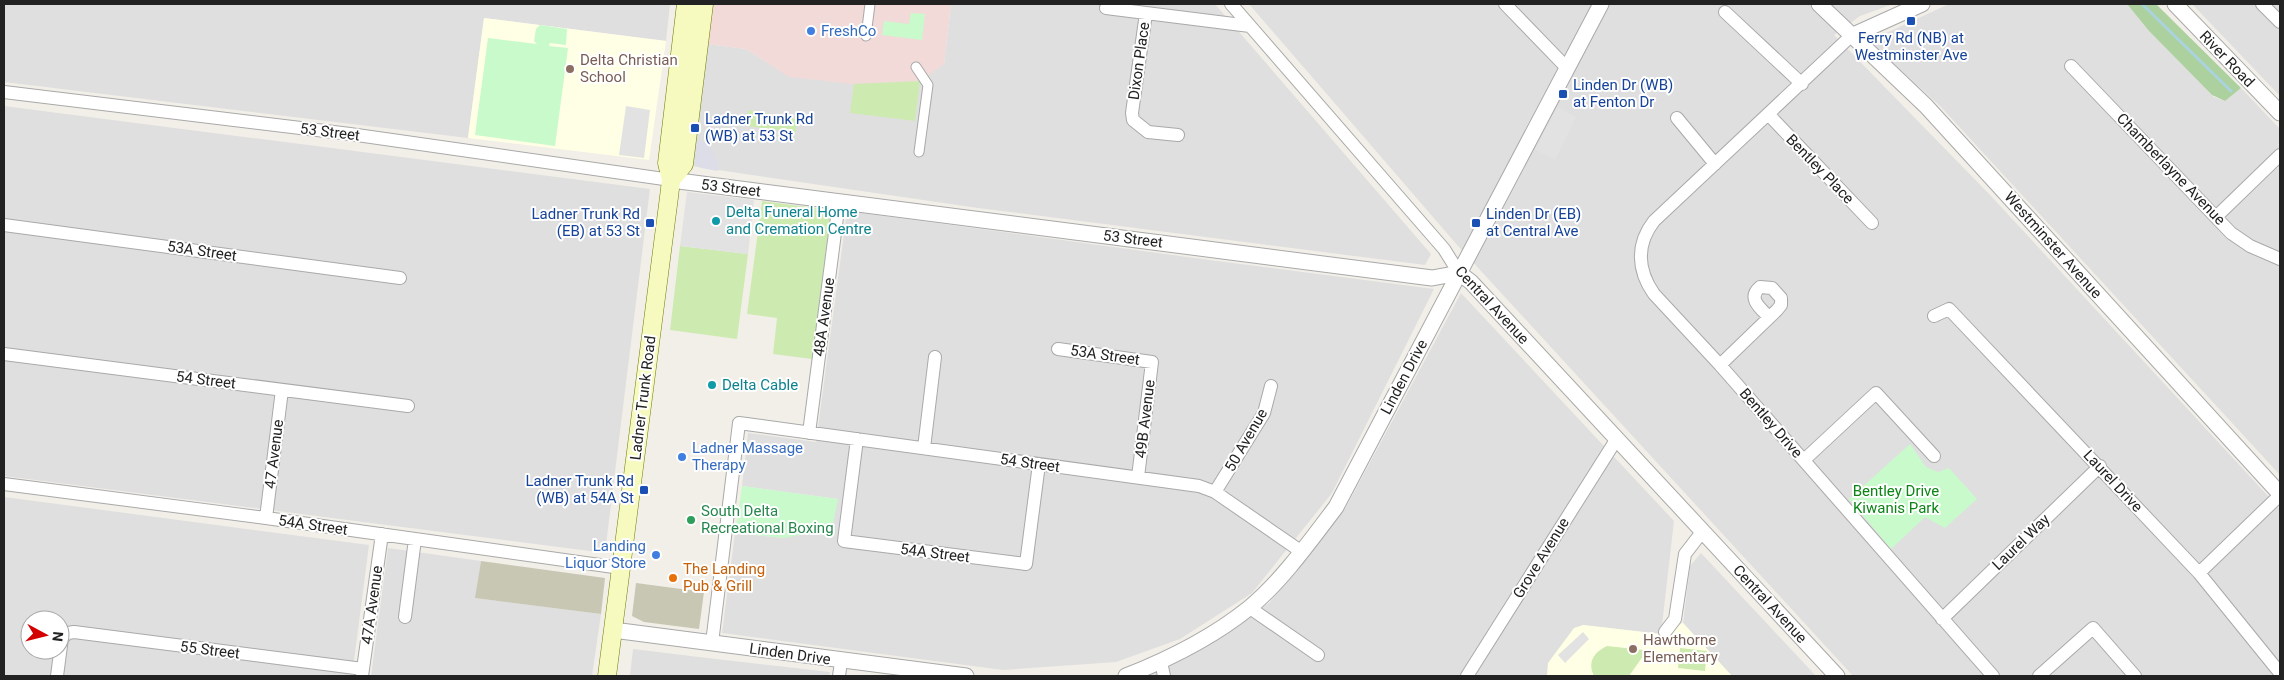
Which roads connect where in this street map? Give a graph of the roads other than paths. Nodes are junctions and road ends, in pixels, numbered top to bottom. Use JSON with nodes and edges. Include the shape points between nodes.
{"nodes":[{"id":1,"x":686,"y":4,"type":"edge"},
{"id":2,"x":704,"y":4,"type":"edge"},
{"id":3,"x":870,"y":4,"type":"edge"},
{"id":4,"x":1231,"y":4,"type":"edge"},
{"id":5,"x":1505,"y":4,"type":"edge"},
{"id":6,"x":1601,"y":4,"type":"edge"},
{"id":7,"x":1819,"y":4,"type":"edge"},
{"id":8,"x":1922,"y":4,"type":"edge"},
{"id":9,"x":2175,"y":4,"type":"edge"},
{"id":10,"x":2262,"y":4,"type":"edge"},
{"id":11,"x":1106,"y":8,"type":"dead end"},
{"id":12,"x":1725,"y":12,"type":"dead end"},
{"id":13,"x":1146,"y":13,"type":"junction"},
{"id":14,"x":2280,"y":22,"type":"edge"},
{"id":15,"x":1250,"y":26,"type":"junction"},
{"id":16,"x":866,"y":36,"type":"dead end"},
{"id":17,"x":1851,"y":36,"type":"junction"},
{"id":18,"x":2071,"y":66,"type":"dead end"},
{"id":19,"x":916,"y":67,"type":"dead end"},
{"id":20,"x":1567,"y":68,"type":"junction"},
{"id":21,"x":1802,"y":84,"type":"junction"},
{"id":22,"x":4,"y":92,"type":"edge"},
{"id":23,"x":2280,"y":113,"type":"edge"},
{"id":24,"x":1769,"y":115,"type":"junction"},
{"id":25,"x":1677,"y":118,"type":"dead end"},
{"id":26,"x":1178,"y":135,"type":"dead end"},
{"id":27,"x":919,"y":152,"type":"dead end"},
{"id":28,"x":2280,"y":155,"type":"edge"},
{"id":29,"x":1715,"y":164,"type":"junction"},
{"id":30,"x":671,"y":180,"type":"junction"},
{"id":31,"x":839,"y":202,"type":"junction"},
{"id":32,"x":2217,"y":216,"type":"junction"},
{"id":33,"x":1872,"y":223,"type":"dead end"},
{"id":34,"x":4,"y":225,"type":"edge"},
{"id":35,"x":2280,"y":259,"type":"edge"},
{"id":36,"x":1459,"y":273,"type":"junction"},
{"id":37,"x":400,"y":278,"type":"dead end"},
{"id":38,"x":1934,"y":316,"type":"dead end"},
{"id":39,"x":1769,"y":317,"type":"dead end"},
{"id":40,"x":1058,"y":349,"type":"dead end"},
{"id":41,"x":4,"y":354,"type":"edge"},
{"id":42,"x":935,"y":357,"type":"dead end"},
{"id":43,"x":1152,"y":362,"type":"joint"},
{"id":44,"x":1720,"y":365,"type":"junction"},
{"id":45,"x":1271,"y":386,"type":"dead end"},
{"id":46,"x":282,"y":390,"type":"junction"},
{"id":47,"x":408,"y":406,"type":"dead end"},
{"id":48,"x":809,"y":433,"type":"junction"},
{"id":49,"x":857,"y":439,"type":"junction"},
{"id":50,"x":1616,"y":440,"type":"junction"},
{"id":51,"x":924,"y":448,"type":"junction"},
{"id":52,"x":1934,"y":456,"type":"dead end"},
{"id":53,"x":1804,"y":460,"type":"junction"},
{"id":54,"x":1038,"y":464,"type":"junction"},
{"id":55,"x":2100,"y":466,"type":"junction"},
{"id":56,"x":1138,"y":478,"type":"junction"},
{"id":57,"x":4,"y":484,"type":"edge"},
{"id":58,"x":1215,"y":492,"type":"junction"},
{"id":59,"x":2280,"y":495,"type":"edge"},
{"id":60,"x":266,"y":518,"type":"junction"},
{"id":61,"x":1702,"y":532,"type":"junction"},
{"id":62,"x":382,"y":534,"type":"junction"},
{"id":63,"x":415,"y":539,"type":"junction"},
{"id":64,"x":1302,"y":552,"type":"junction"},
{"id":65,"x":621,"y":568,"type":"junction"},
{"id":66,"x":2199,"y":573,"type":"junction"},
{"id":67,"x":1250,"y":608,"type":"junction"},
{"id":68,"x":405,"y":617,"type":"dead end"},
{"id":69,"x":1942,"y":619,"type":"junction"},
{"id":70,"x":613,"y":630,"type":"junction"},
{"id":71,"x":1666,"y":632,"type":"dead end"},
{"id":72,"x":70,"y":633,"type":"edge"},
{"id":73,"x":712,"y":643,"type":"junction"},
{"id":74,"x":1318,"y":655,"type":"dead end"},
{"id":75,"x":59,"y":660,"type":"edge"},
{"id":76,"x":840,"y":669,"type":"edge"},
{"id":77,"x":1163,"y":669,"type":"edge"},
{"id":78,"x":362,"y":673,"type":"edge"},
{"id":79,"x":2280,"y":673,"type":"edge"},
{"id":80,"x":57,"y":676,"type":"edge"},
{"id":81,"x":608,"y":676,"type":"edge"},
{"id":82,"x":966,"y":676,"type":"edge"},
{"id":83,"x":1126,"y":676,"type":"edge"},
{"id":84,"x":1467,"y":676,"type":"edge"},
{"id":85,"x":1837,"y":676,"type":"edge"},
{"id":86,"x":1993,"y":676,"type":"edge"},
{"id":87,"x":2039,"y":676,"type":"edge"},
{"id":88,"x":2135,"y":676,"type":"edge"}],
"edges":[{"from":1,"to":30,"type":"main road","name":"Ladner Trunk Road","via":[[667,163]]},
{"from":2,"to":30,"type":"main road","name":"Ladner Trunk Road","via":[[684,164]]},
{"from":3,"to":16,"type":"street"},
{"from":4,"to":15,"type":"street","name":"Central Avenue"},
{"from":5,"to":20,"type":"street"},
{"from":6,"to":20,"type":"street","name":"Linden Drive"},
{"from":7,"to":17,"type":"street","name":"Westminster Avenue"},
{"from":8,"to":17,"type":"street"},
{"from":9,"to":23,"type":"street","name":"River Road"},
{"from":10,"to":14,"type":"street"},
{"from":11,"to":13,"type":"street"},
{"from":12,"to":21,"type":"street"},
{"from":13,"to":15,"type":"street"},
{"from":13,"to":26,"type":"street","name":"Dixon Place","via":[[1133,120],[1148,132]]},
{"from":15,"to":36,"type":"street","name":"Central Avenue","via":[[1444,249]]},
{"from":17,"to":21,"type":"street","name":"Bentley Drive"},
{"from":17,"to":59,"type":"street","name":"Westminster Avenue","via":[[1926,106]]},
{"from":18,"to":32,"type":"street","name":"Chamberlayne Avenue"},
{"from":19,"to":27,"type":"street","via":[[928,85]]},
{"from":20,"to":36,"type":"street","name":"Linden Drive"},
{"from":21,"to":24,"type":"street","name":"Bentley Drive"},
{"from":22,"to":30,"type":"street","name":"53 Street","via":[[350,134]]},
{"from":24,"to":29,"type":"street","name":"Bentley Drive"},
{"from":24,"to":33,"type":"street","name":"Bentley Place"},
{"from":25,"to":29,"type":"street"},
{"from":28,"to":32,"type":"street"},
{"from":29,"to":44,"type":"street","name":"Bentley Drive","via":[[1650,227],[1642,244],[1640,261],[1647,284],[1654,294]]},
{"from":30,"to":31,"type":"street","name":"53 Street"},
{"from":30,"to":65,"type":"main road","name":"Ladner Trunk Road"},
{"from":31,"to":36,"type":"street","name":"53 Street","via":[[1432,278]]},
{"from":31,"to":48,"type":"street","name":"48A Avenue"},
{"from":32,"to":35,"type":"street","name":"Chamberlayne Avenue","via":[[2241,240]]},
{"from":34,"to":37,"type":"street","name":"53A Street"},
{"from":36,"to":50,"type":"street","name":"Central Avenue","via":[[1471,282]]},
{"from":36,"to":64,"type":"street","name":"Linden Drive","via":[[1336,507]]},
{"from":38,"to":55,"type":"street","name":"Laurel Drive","via":[[1949,309]]},
{"from":39,"to":44,"type":"street"},
{"from":40,"to":43,"type":"street","name":"53A Street"},
{"from":41,"to":46,"type":"street","name":"54 Street"},
{"from":42,"to":51,"type":"street"},
{"from":43,"to":56,"type":"street","name":"49B Avenue"},
{"from":44,"to":53,"type":"street","name":"Bentley Drive"},
{"from":45,"to":58,"type":"street","name":"50 Avenue","via":[[1264,413]]},
{"from":46,"to":47,"type":"street","name":"54 Street"},
{"from":46,"to":60,"type":"street","name":"47 Avenue"},
{"from":48,"to":49,"type":"street","name":"54 Street"},
{"from":48,"to":73,"type":"street","name":"54 Street","via":[[739,424]]},
{"from":49,"to":51,"type":"street","name":"54 Street"},
{"from":49,"to":54,"type":"street","name":"54A Street","via":[[844,541],[1026,564]]},
{"from":50,"to":61,"type":"street","name":"Central Avenue"},
{"from":50,"to":84,"type":"street","name":"Grove Avenue"},
{"from":51,"to":54,"type":"street","name":"54 Street"},
{"from":52,"to":53,"type":"street","via":[[1876,393]]},
{"from":53,"to":69,"type":"street","name":"Bentley Drive"},
{"from":54,"to":56,"type":"street","name":"54 Street"},
{"from":55,"to":66,"type":"street","name":"Laurel Drive"},
{"from":55,"to":69,"type":"street","name":"Laurel Way"},
{"from":56,"to":58,"type":"street","name":"54 Street","via":[[1199,486]]},
{"from":57,"to":60,"type":"street","name":"54A Street"},
{"from":58,"to":64,"type":"street","name":"54 Street"},
{"from":59,"to":66,"type":"street"},
{"from":60,"to":62,"type":"street","name":"54A Street"},
{"from":61,"to":71,"type":"street","via":[[1685,554],[1675,619]]},
{"from":61,"to":85,"type":"street","name":"Central Avenue"},
{"from":62,"to":63,"type":"street","name":"54A Street"},
{"from":62,"to":78,"type":"street","name":"47A Avenue"},
{"from":63,"to":65,"type":"street","name":"54A Street"},
{"from":63,"to":68,"type":"street"},
{"from":64,"to":67,"type":"street","name":"Linden Drive"},
{"from":65,"to":70,"type":"main road","name":"Ladner Trunk Road"},
{"from":66,"to":79,"type":"street","name":"Laurel Drive"},
{"from":67,"to":74,"type":"street"},
{"from":67,"to":77,"type":"street","name":"Linden Drive"},
{"from":69,"to":86,"type":"street","name":"Bentley Drive"},
{"from":70,"to":73,"type":"street","name":"Linden Drive"},
{"from":70,"to":81,"type":"main road","name":"Ladner Trunk Road"},
{"from":72,"to":78,"type":"street","name":"55 Street"},
{"from":73,"to":76,"type":"street","name":"Linden Drive"},
{"from":75,"to":80,"type":"street"},
{"from":76,"to":82,"type":"street","name":"Linden Drive"},
{"from":77,"to":83,"type":"street","name":"Linden Drive"},
{"from":87,"to":88,"type":"street","via":[[2093,628]]}]}
